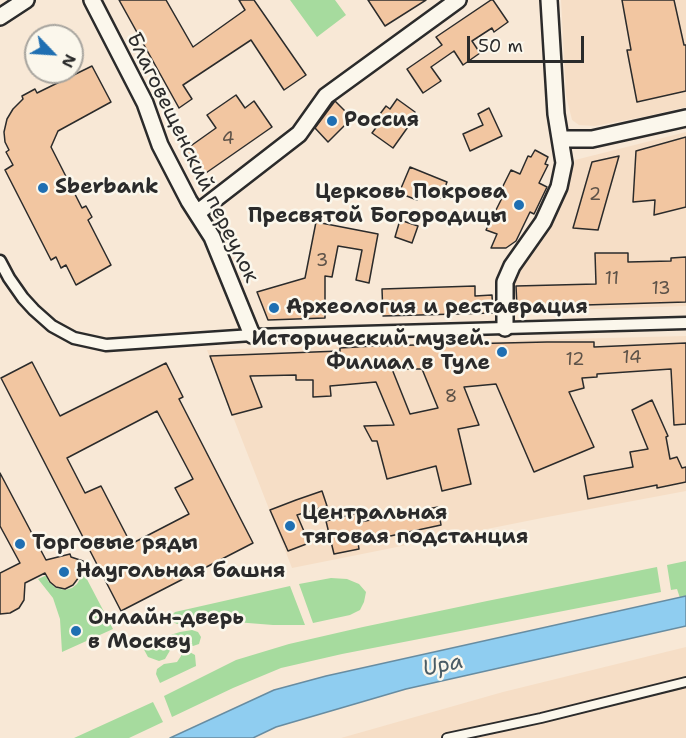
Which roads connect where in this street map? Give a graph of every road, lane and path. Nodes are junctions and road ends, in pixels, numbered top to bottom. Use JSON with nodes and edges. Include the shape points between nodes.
{"nodes":[{"id":1,"x":27,"y":0,"type":"edge"},
{"id":2,"x":92,"y":0,"type":"edge"},
{"id":3,"x":458,"y":0,"type":"edge"},
{"id":4,"x":549,"y":0,"type":"edge"},
{"id":5,"x":0,"y":17,"type":"edge"},
{"id":6,"x":686,"y":118,"type":"edge"},
{"id":7,"x":560,"y":139,"type":"junction"},
{"id":8,"x":197,"y":213,"type":"junction"},
{"id":9,"x":0,"y":261,"type":"edge"},
{"id":10,"x":686,"y":323,"type":"edge"},
{"id":11,"x":505,"y":328,"type":"junction"},
{"id":12,"x":252,"y":335,"type":"junction"},
{"id":13,"x":686,"y":682,"type":"edge"},
{"id":14,"x":447,"y":738,"type":"edge"}],
"edges":[{"from":1,"to":5,"type":"street"},
{"from":2,"to":8,"type":"street","name":"Благовещенский переулок","via":[[145,103],[160,145]]},
{"from":3,"to":8,"type":"street","via":[[326,96],[300,134]]},
{"from":4,"to":7,"type":"street"},
{"from":6,"to":7,"type":"street","via":[[592,140]]},
{"from":7,"to":11,"type":"street","via":[[564,163],[559,187],[543,222],[512,266],[506,282]]},
{"from":8,"to":12,"type":"street","name":"Благовещенский переулок","via":[[212,237]]},
{"from":9,"to":12,"type":"street","via":[[34,310],[74,338],[106,345]]},
{"from":10,"to":11,"type":"street"},
{"from":11,"to":12,"type":"street"},
{"from":13,"to":14,"type":"lane"}]}
